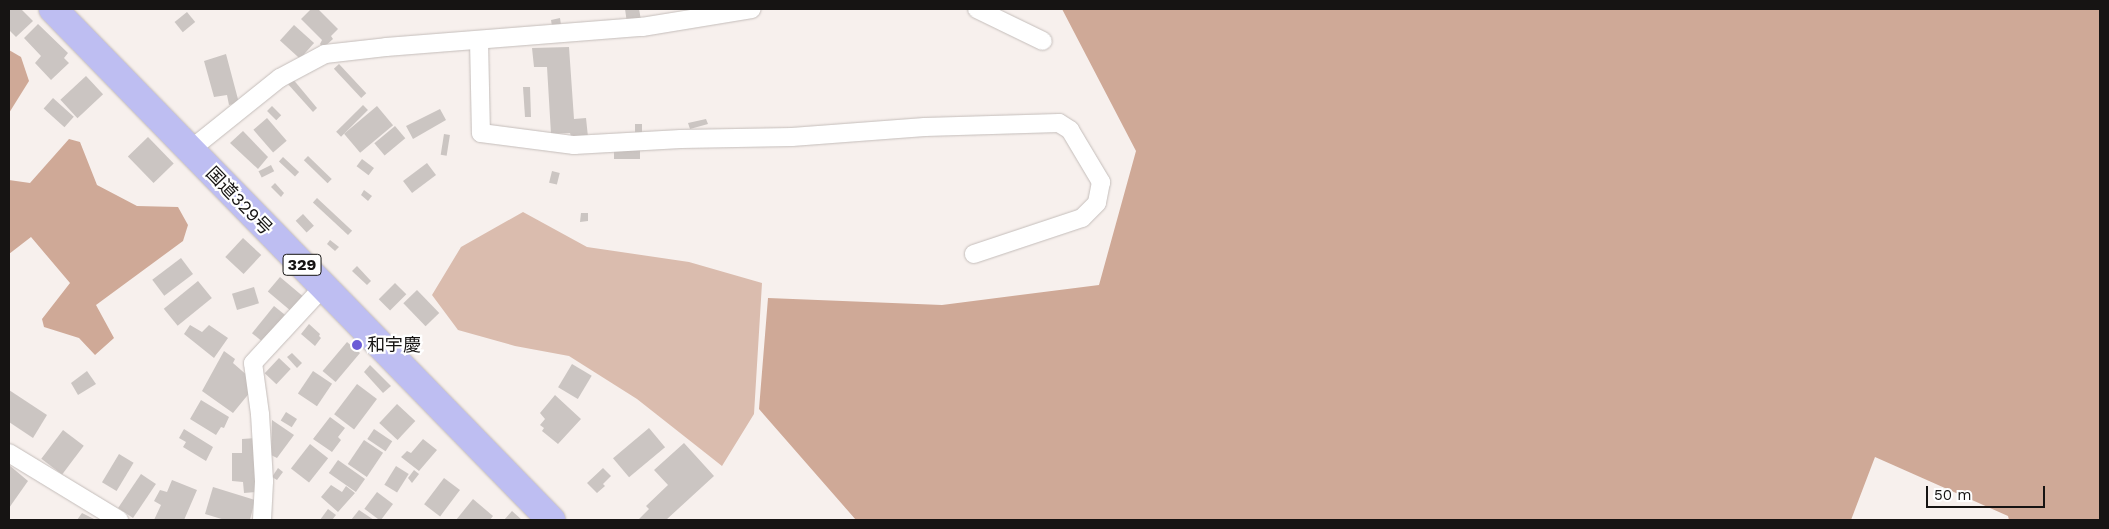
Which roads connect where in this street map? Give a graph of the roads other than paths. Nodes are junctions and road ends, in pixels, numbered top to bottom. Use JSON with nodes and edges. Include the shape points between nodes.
{"nodes":[{"id":1,"x":53,"y":9,"type":"edge"},
{"id":2,"x":752,"y":9,"type":"edge"},
{"id":3,"x":977,"y":9,"type":"edge"},
{"id":4,"x":478,"y":40,"type":"junction"},
{"id":5,"x":1043,"y":41,"type":"dead end"},
{"id":6,"x":190,"y":150,"type":"junction"},
{"id":7,"x":974,"y":254,"type":"dead end"},
{"id":8,"x":324,"y":286,"type":"junction"},
{"id":9,"x":9,"y":453,"type":"edge"},
{"id":10,"x":119,"y":520,"type":"edge"},
{"id":11,"x":262,"y":520,"type":"edge"},
{"id":12,"x":551,"y":520,"type":"edge"}],
"edges":[{"from":1,"to":6,"type":"highway","name":"国道329号","number":"329"},
{"from":2,"to":4,"type":"street","via":[[642,27]]},
{"from":3,"to":5,"type":"street"},
{"from":4,"to":6,"type":"street","via":[[324,54],[280,78]]},
{"from":4,"to":7,"type":"street","via":[[482,133],[574,145],[792,137],[925,127],[1059,123],[1070,130],[1101,182],[1097,203],[1082,218]]},
{"from":6,"to":8,"type":"highway","name":"国道329号","number":"329"},
{"from":8,"to":11,"type":"street","via":[[253,363],[264,481]]},
{"from":8,"to":12,"type":"highway","name":"国道329号","number":"329"},
{"from":9,"to":10,"type":"street"}]}
